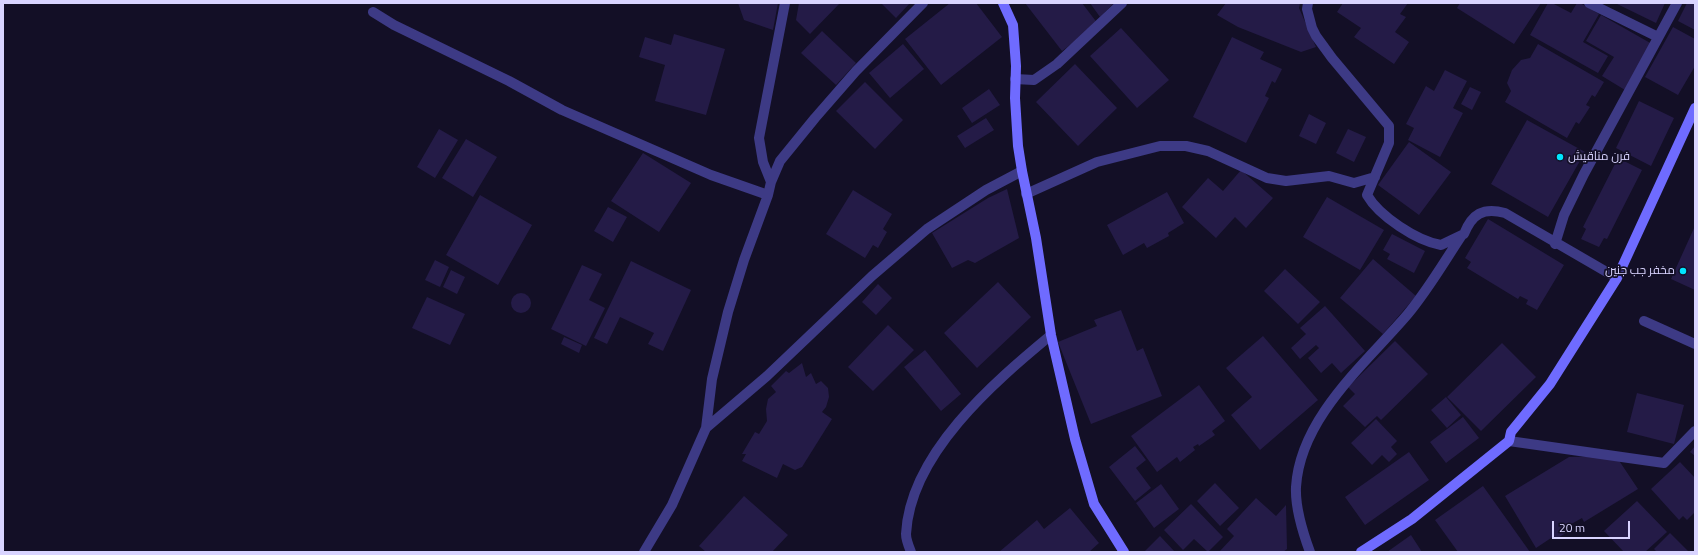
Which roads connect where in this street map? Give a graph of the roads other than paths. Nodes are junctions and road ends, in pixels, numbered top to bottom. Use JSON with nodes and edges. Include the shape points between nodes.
{"nodes":[{"id":1,"x":785,"y":3,"type":"edge"},
{"id":2,"x":923,"y":3,"type":"edge"},
{"id":3,"x":1003,"y":3,"type":"edge"},
{"id":4,"x":1122,"y":3,"type":"edge"},
{"id":5,"x":1308,"y":3,"type":"edge"},
{"id":6,"x":1589,"y":3,"type":"edge"},
{"id":7,"x":1677,"y":3,"type":"edge"},
{"id":8,"x":373,"y":12,"type":"dead end"},
{"id":9,"x":1658,"y":37,"type":"junction"},
{"id":10,"x":1015,"y":79,"type":"junction"},
{"id":11,"x":1695,"y":108,"type":"edge"},
{"id":12,"x":1691,"y":123,"type":"edge"},
{"id":13,"x":1022,"y":171,"type":"junction"},
{"id":14,"x":1375,"y":177,"type":"junction"},
{"id":15,"x":771,"y":182,"type":"junction"},
{"id":16,"x":1026,"y":194,"type":"junction"},
{"id":17,"x":768,"y":195,"type":"junction"},
{"id":18,"x":1464,"y":234,"type":"junction"},
{"id":19,"x":1555,"y":244,"type":"junction"},
{"id":20,"x":1617,"y":278,"type":"junction"},
{"id":21,"x":1644,"y":321,"type":"dead end"},
{"id":22,"x":1051,"y":335,"type":"junction"},
{"id":23,"x":1695,"y":344,"type":"edge"},
{"id":24,"x":706,"y":428,"type":"junction"},
{"id":25,"x":1695,"y":431,"type":"edge"},
{"id":26,"x":1510,"y":441,"type":"junction"},
{"id":27,"x":644,"y":552,"type":"edge"},
{"id":28,"x":911,"y":552,"type":"edge"},
{"id":29,"x":1124,"y":552,"type":"edge"},
{"id":30,"x":1310,"y":552,"type":"edge"},
{"id":31,"x":1361,"y":552,"type":"edge"}],
"edges":[{"from":1,"to":15,"type":"street","via":[[759,138],[763,162]]},
{"from":2,"to":15,"type":"street","via":[[856,71],[815,118],[780,161]]},
{"from":3,"to":10,"type":"street","via":[[1013,25]]},
{"from":4,"to":10,"type":"street","via":[[1057,64],[1034,80]]},
{"from":5,"to":14,"type":"street","via":[[1307,10],[1316,36],[1389,126],[1389,143]]},
{"from":6,"to":9,"type":"street"},
{"from":7,"to":9,"type":"street"},
{"from":8,"to":17,"type":"street","via":[[394,25],[509,80],[562,110],[711,175]]},
{"from":9,"to":19,"type":"street","via":[[1564,215]]},
{"from":10,"to":13,"type":"street","via":[[1015,106]]},
{"from":11,"to":12,"type":"street"},
{"from":12,"to":20,"type":"street"},
{"from":13,"to":16,"type":"street"},
{"from":13,"to":24,"type":"street","via":[[986,190],[927,229],[872,276],[767,376]]},
{"from":14,"to":16,"type":"street","via":[[1354,183],[1329,176],[1286,181],[1267,178],[1208,151],[1186,146],[1160,146],[1097,162]]},
{"from":14,"to":18,"type":"street","via":[[1367,195],[1397,225],[1424,240],[1441,245]]},
{"from":15,"to":17,"type":"street"},
{"from":16,"to":22,"type":"street","via":[[1036,238]]},
{"from":17,"to":24,"type":"street","via":[[728,312],[712,379]]},
{"from":18,"to":19,"type":"street","via":[[1469,221],[1480,214],[1495,211],[1513,216]]},
{"from":18,"to":30,"type":"street","via":[[1422,296],[1356,370],[1318,421],[1300,464],[1296,488]]},
{"from":19,"to":20,"type":"street"},
{"from":20,"to":26,"type":"street","via":[[1550,384],[1511,432]]},
{"from":21,"to":23,"type":"street"},
{"from":22,"to":28,"type":"street","via":[[994,385],[929,461],[911,506],[906,536]]},
{"from":22,"to":29,"type":"street","via":[[1075,439],[1094,504]]},
{"from":24,"to":27,"type":"street","via":[[672,505]]},
{"from":25,"to":26,"type":"street","via":[[1664,463]]},
{"from":26,"to":31,"type":"street","via":[[1412,519]]}]}
